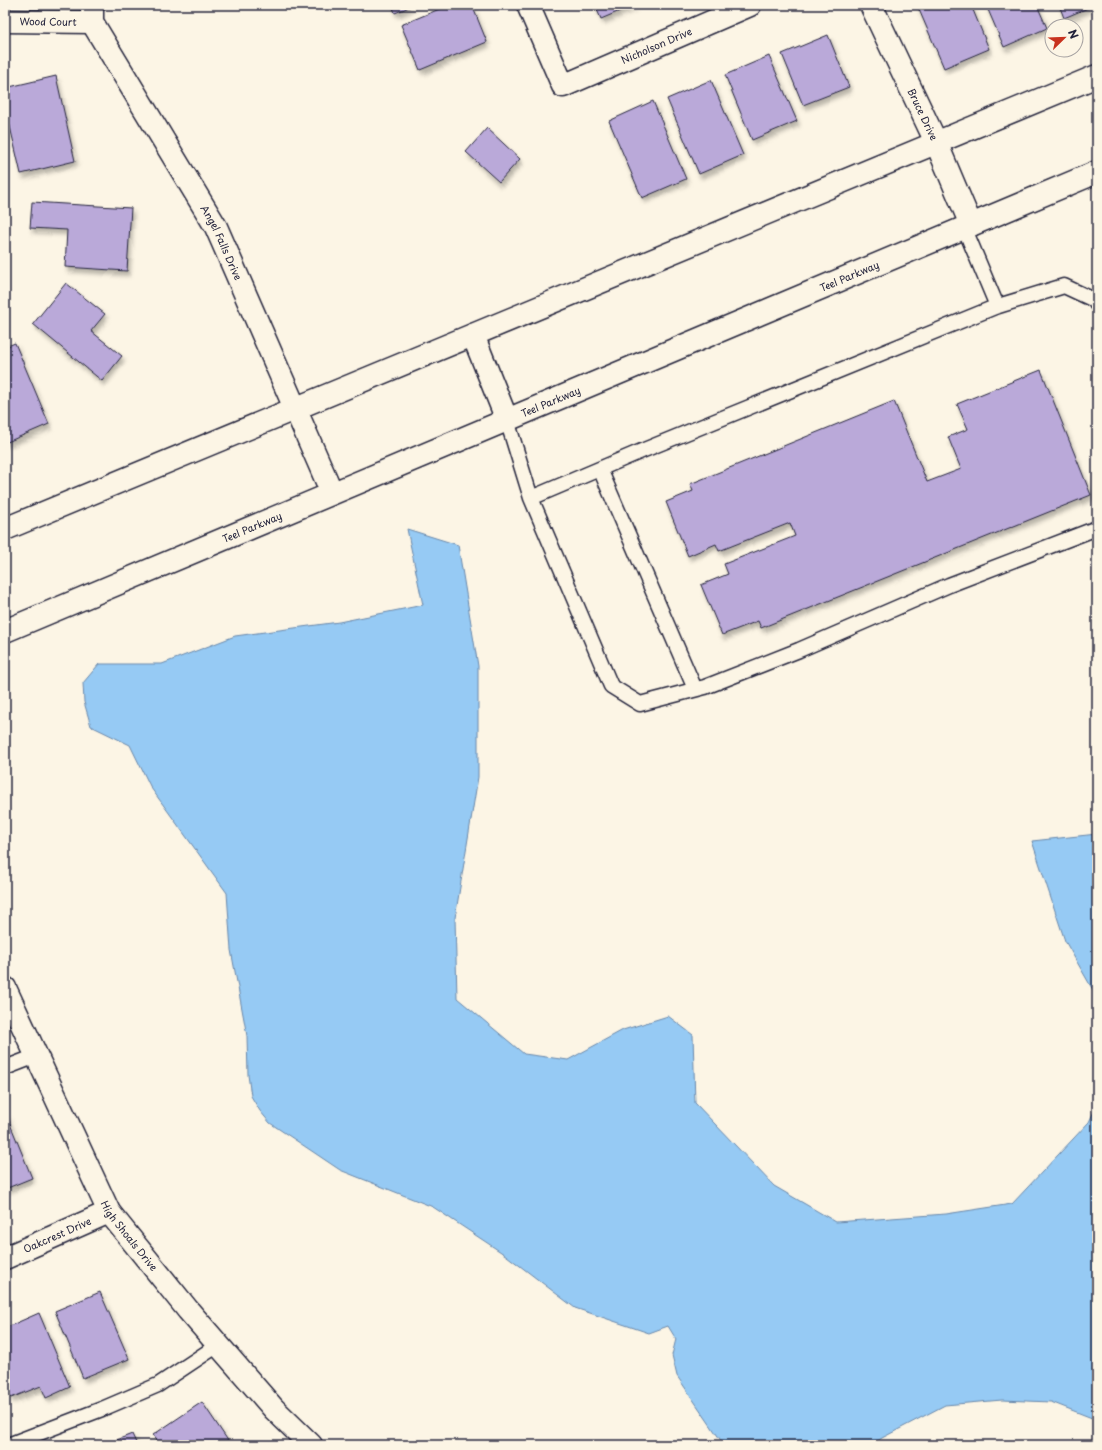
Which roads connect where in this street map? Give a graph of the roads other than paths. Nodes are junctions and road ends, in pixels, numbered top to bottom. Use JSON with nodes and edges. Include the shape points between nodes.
{"nodes":[{"id":1,"x":528,"y":5,"type":"edge"},
{"id":2,"x":750,"y":5,"type":"edge"},
{"id":3,"x":871,"y":5,"type":"edge"},
{"id":4,"x":92,"y":14,"type":"edge"},
{"id":5,"x":5,"y":22,"type":"edge"},
{"id":6,"x":1097,"y":76,"type":"edge"},
{"id":7,"x":936,"y":142,"type":"junction"},
{"id":8,"x":1097,"y":172,"type":"edge"},
{"id":9,"x":967,"y":226,"type":"junction"},
{"id":10,"x":1097,"y":305,"type":"edge"},
{"id":11,"x":997,"y":306,"type":"junction"},
{"id":12,"x":473,"y":335,"type":"junction"},
{"id":13,"x":295,"y":409,"type":"junction"},
{"id":14,"x":507,"y":420,"type":"junction"},
{"id":15,"x":600,"y":469,"type":"junction"},
{"id":16,"x":332,"y":493,"type":"junction"},
{"id":17,"x":531,"y":498,"type":"junction"},
{"id":18,"x":1097,"y":528,"type":"edge"},
{"id":19,"x":5,"y":529,"type":"edge"},
{"id":20,"x":5,"y":631,"type":"edge"},
{"id":21,"x":695,"y":689,"type":"junction"},
{"id":22,"x":5,"y":988,"type":"edge"},
{"id":23,"x":36,"y":1056,"type":"junction"},
{"id":24,"x":5,"y":1068,"type":"edge"},
{"id":25,"x":108,"y":1212,"type":"junction"},
{"id":26,"x":5,"y":1258,"type":"edge"},
{"id":27,"x":218,"y":1344,"type":"junction"},
{"id":28,"x":8,"y":1445,"type":"edge"},
{"id":29,"x":311,"y":1445,"type":"edge"}],
"edges":[{"from":1,"to":2,"type":"main road","name":"Nicholson Drive","via":[[563,86]]},
{"from":3,"to":7,"type":"main road","name":"Bruce Drive"},
{"from":4,"to":5,"type":"main road","name":"Wood Court"},
{"from":4,"to":13,"type":"main road","name":"Angel Falls Drive","via":[[216,226]]},
{"from":6,"to":7,"type":"main road"},
{"from":7,"to":9,"type":"main road","name":"Bruce Drive"},
{"from":7,"to":12,"type":"main road"},
{"from":8,"to":9,"type":"main road","name":"Teel Parkway"},
{"from":9,"to":11,"type":"lane"},
{"from":9,"to":14,"type":"main road","name":"Teel Parkway"},
{"from":10,"to":11,"type":"lane","via":[[1094,300],[1064,286]]},
{"from":11,"to":15,"type":"lane"},
{"from":12,"to":13,"type":"main road"},
{"from":12,"to":14,"type":"main road"},
{"from":13,"to":16,"type":"main road","name":"Angel Falls Drive"},
{"from":13,"to":19,"type":"main road"},
{"from":14,"to":16,"type":"main road","name":"Teel Parkway"},
{"from":14,"to":17,"type":"lane"},
{"from":15,"to":17,"type":"lane"},
{"from":15,"to":21,"type":"lane"},
{"from":16,"to":20,"type":"main road","name":"Teel Parkway"},
{"from":17,"to":21,"type":"lane","via":[[611,686],[640,704]]},
{"from":18,"to":21,"type":"lane","via":[[949,585],[792,653]]},
{"from":22,"to":23,"type":"main road","name":"High Shoals Drive"},
{"from":23,"to":24,"type":"lane"},
{"from":23,"to":25,"type":"main road","name":"High Shoals Drive"},
{"from":25,"to":26,"type":"main road","name":"Oakcrest Drive"},
{"from":25,"to":27,"type":"main road","name":"High Shoals Drive"},
{"from":27,"to":28,"type":"lane","via":[[158,1385]]},
{"from":27,"to":29,"type":"main road","name":"High Shoals Drive","via":[[274,1409]]}]}
